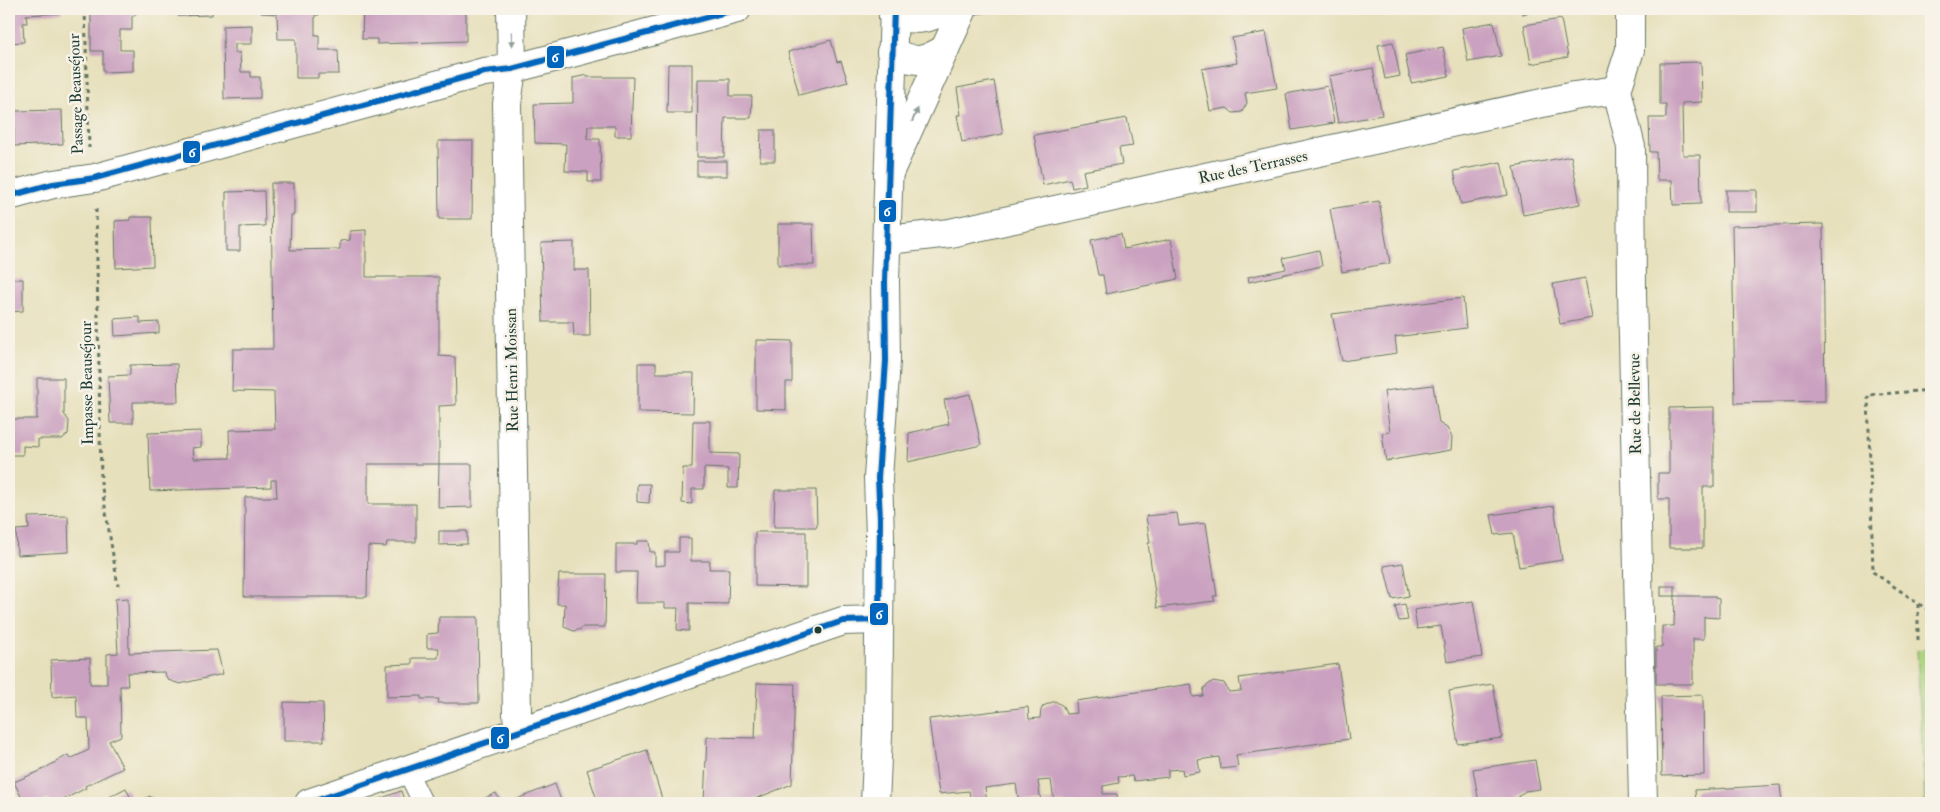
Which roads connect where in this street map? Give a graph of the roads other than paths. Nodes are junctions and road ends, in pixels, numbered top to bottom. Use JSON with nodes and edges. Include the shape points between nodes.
{"nodes":[{"id":1,"x":511,"y":9,"type":"edge"},
{"id":2,"x":737,"y":9,"type":"edge"},
{"id":3,"x":944,"y":9,"type":"edge"},
{"id":4,"x":963,"y":9,"type":"edge"},
{"id":5,"x":1630,"y":9,"type":"edge"},
{"id":6,"x":893,"y":13,"type":"edge"},
{"id":7,"x":945,"y":49,"type":"junction"},
{"id":8,"x":892,"y":52,"type":"junction"},
{"id":9,"x":512,"y":70,"type":"junction"},
{"id":10,"x":1617,"y":90,"type":"junction"},
{"id":11,"x":888,"y":175,"type":"junction"},
{"id":12,"x":9,"y":196,"type":"edge"},
{"id":13,"x":888,"y":240,"type":"junction"},
{"id":14,"x":879,"y":620,"type":"junction"},
{"id":15,"x":519,"y":732,"type":"junction"},
{"id":16,"x":406,"y":769,"type":"junction"},
{"id":17,"x":309,"y":803,"type":"edge"},
{"id":18,"x":422,"y":803,"type":"edge"},
{"id":19,"x":875,"y":803,"type":"edge"},
{"id":20,"x":1643,"y":803,"type":"edge"}],
"edges":[{"from":1,"to":9,"type":"street","name":"Rue Henri Moissan","one_way":true},
{"from":2,"to":9,"type":"street"},
{"from":3,"to":6,"type":"street","via":[[928,18],[916,19]]},
{"from":4,"to":7,"type":"street"},
{"from":5,"to":10,"type":"street","via":[[1630,50]]},
{"from":6,"to":8,"type":"street"},
{"from":7,"to":8,"type":"street","via":[[928,59],[912,60]]},
{"from":11,"to":7,"type":"street","one_way":true},
{"from":8,"to":11,"type":"street"},
{"from":9,"to":12,"type":"street","via":[[484,72],[95,178],[53,184]]},
{"from":9,"to":15,"type":"street","name":"Rue Henri Moissan","via":[[507,104]]},
{"from":10,"to":13,"type":"street","name":"Rue des Terrasses","via":[[1574,96],[950,233]]},
{"from":10,"to":20,"type":"street","name":"Rue de Bellevue","via":[[1632,147]]},
{"from":11,"to":13,"type":"street"},
{"from":13,"to":14,"type":"street","via":[[886,361],[878,478]]},
{"from":14,"to":15,"type":"street","via":[[843,621]]},
{"from":14,"to":19,"type":"street"},
{"from":15,"to":16,"type":"street"},
{"from":16,"to":17,"type":"street"},
{"from":16,"to":18,"type":"lane"}]}
